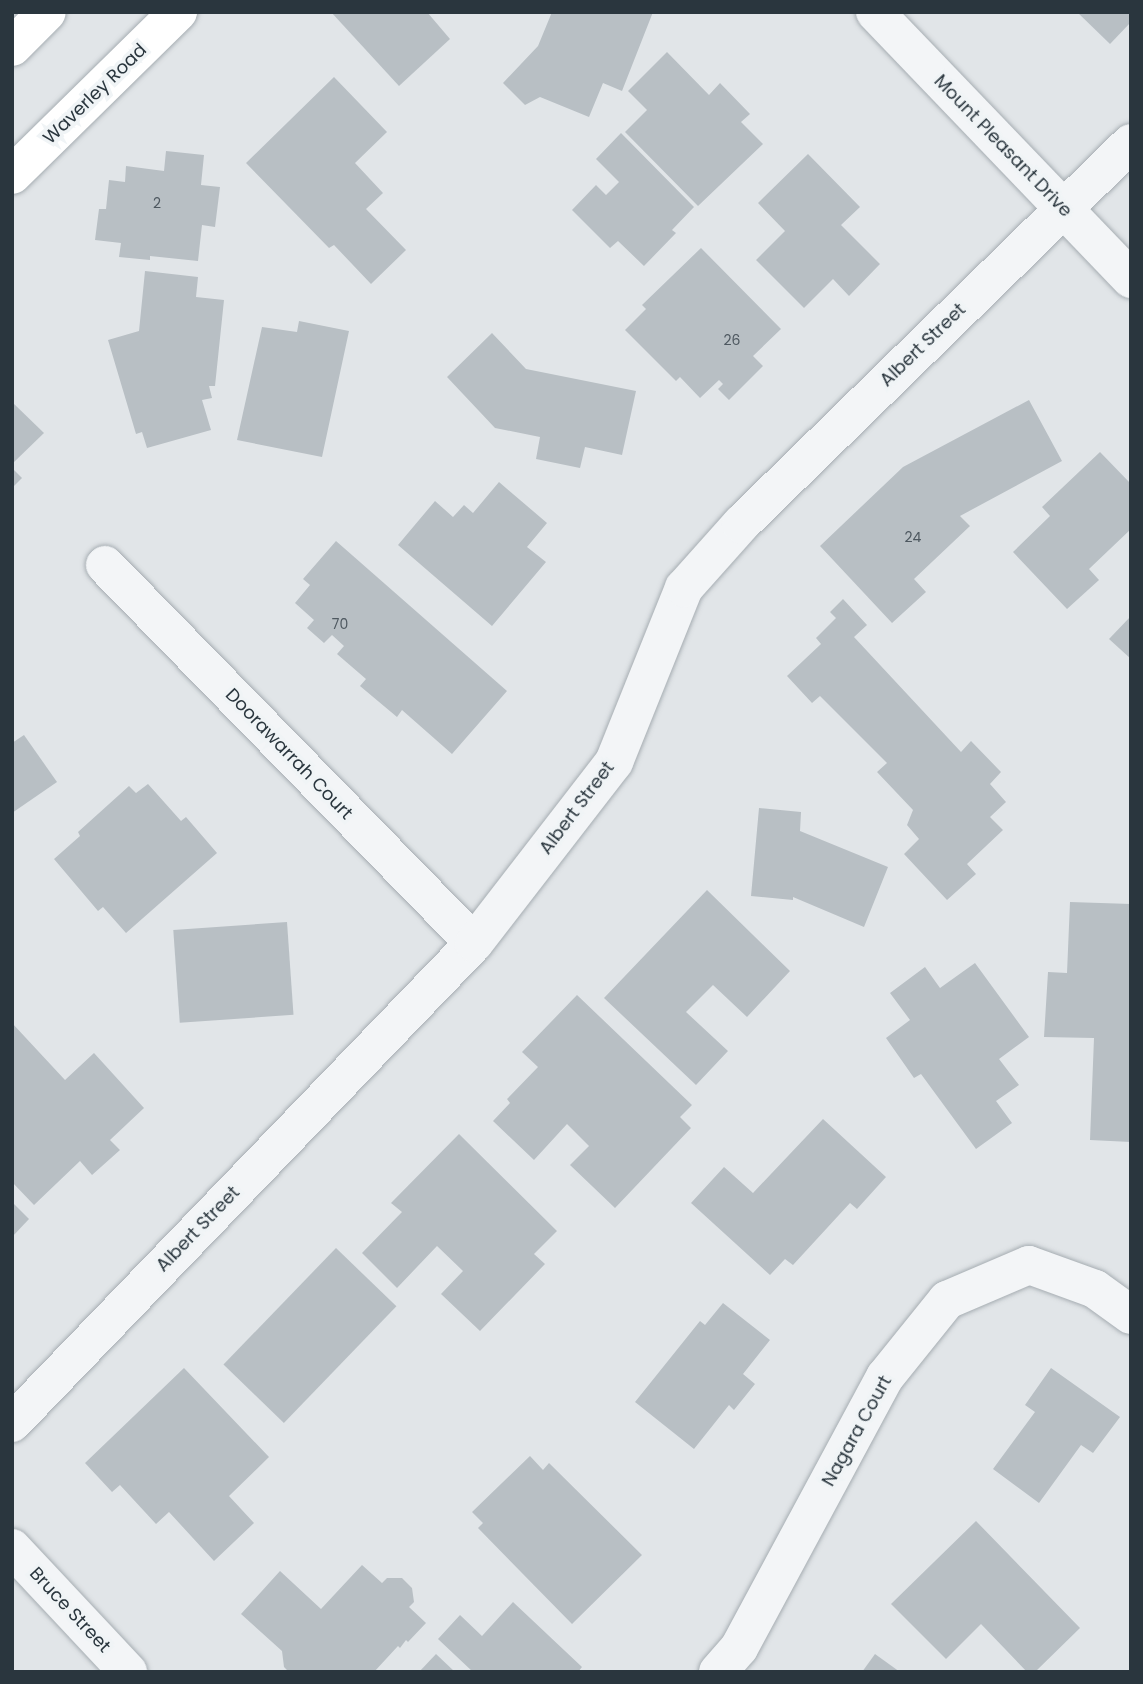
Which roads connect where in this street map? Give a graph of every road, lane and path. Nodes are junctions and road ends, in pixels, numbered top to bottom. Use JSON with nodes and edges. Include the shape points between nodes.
{"nodes":[{"id":1,"x":47,"y":12,"type":"edge"},
{"id":2,"x":178,"y":12,"type":"edge"},
{"id":3,"x":875,"y":12,"type":"edge"},
{"id":4,"x":12,"y":47,"type":"edge"},
{"id":5,"x":1131,"y":143,"type":"edge"},
{"id":6,"x":12,"y":175,"type":"edge"},
{"id":7,"x":1063,"y":209,"type":"junction"},
{"id":8,"x":1131,"y":279,"type":"edge"},
{"id":9,"x":104,"y":565,"type":"dead end"},
{"id":10,"x":474,"y":943,"type":"junction"},
{"id":11,"x":1131,"y":1315,"type":"edge"},
{"id":12,"x":12,"y":1423,"type":"edge"},
{"id":13,"x":12,"y":1548,"type":"edge"},
{"id":14,"x":128,"y":1672,"type":"edge"},
{"id":15,"x":718,"y":1672,"type":"edge"}],
"edges":[{"from":1,"to":4,"type":"main road"},
{"from":2,"to":6,"type":"main road","name":"Waverley Road"},
{"from":3,"to":7,"type":"street","name":"Mount Pleasant Drive"},
{"from":5,"to":7,"type":"street","name":"Albert Street"},
{"from":7,"to":8,"type":"street","name":"Mount Pleasant Drive"},
{"from":7,"to":10,"type":"street","name":"Albert Street","via":[[741,524],[684,588],[614,762]]},
{"from":9,"to":10,"type":"street","name":"Doorawarrah Court"},
{"from":10,"to":12,"type":"street","name":"Albert Street"},
{"from":11,"to":15,"type":"street","name":"Nagara Court","via":[[1095,1289],[1029,1265],[947,1300],[885,1377],[739,1647]]},
{"from":13,"to":14,"type":"street","name":"Bruce Street"}]}
